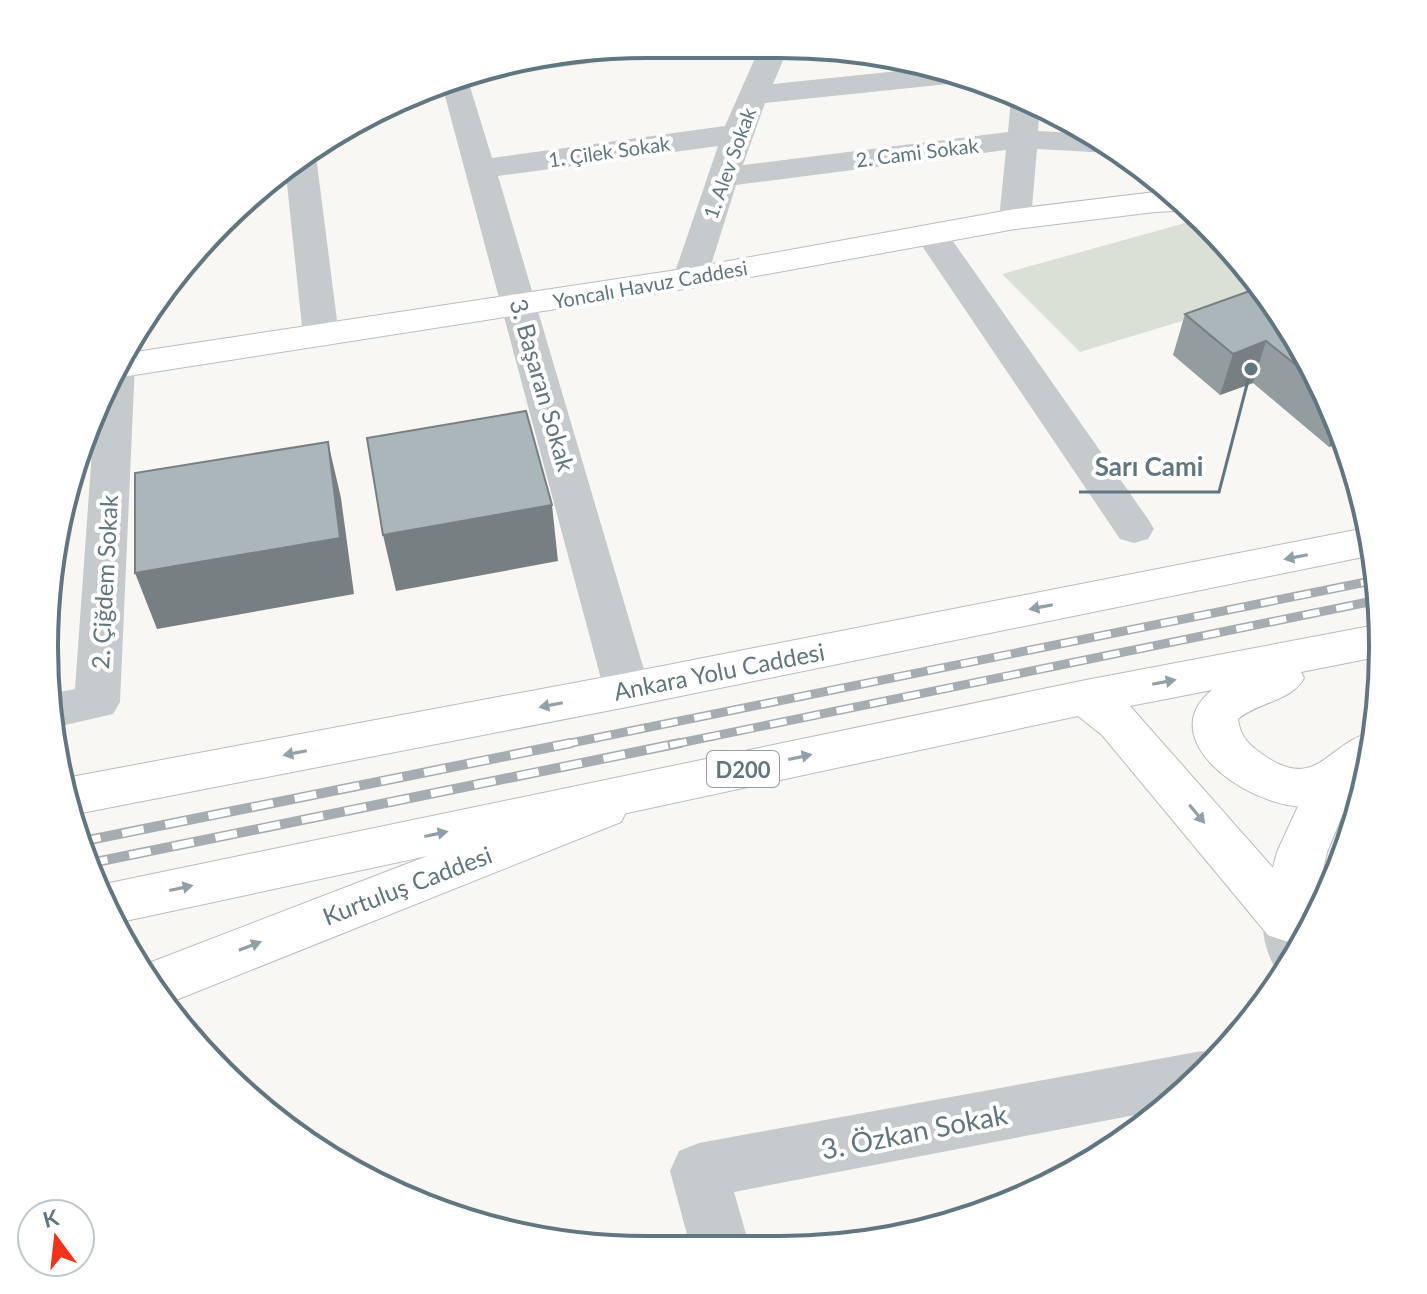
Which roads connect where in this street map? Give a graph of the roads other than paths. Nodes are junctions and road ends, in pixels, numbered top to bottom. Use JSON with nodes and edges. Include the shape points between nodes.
{"nodes":[{"id":1,"x":770,"y":58,"type":"edge"},
{"id":2,"x":928,"y":77,"type":"edge"},
{"id":3,"x":457,"y":89,"type":"edge"},
{"id":4,"x":754,"y":95,"type":"junction"},
{"id":5,"x":1025,"y":112,"type":"edge"},
{"id":6,"x":737,"y":134,"type":"junction"},
{"id":7,"x":1022,"y":139,"type":"junction"},
{"id":8,"x":1084,"y":142,"type":"edge"},
{"id":9,"x":481,"y":169,"type":"junction"},
{"id":10,"x":302,"y":170,"type":"edge"},
{"id":11,"x":723,"y":177,"type":"junction"},
{"id":12,"x":1166,"y":202,"type":"edge"},
{"id":13,"x":1015,"y":219,"type":"junction"},
{"id":14,"x":931,"y":234,"type":"junction"},
{"id":15,"x":690,"y":278,"type":"junction"},
{"id":16,"x":521,"y":306,"type":"junction"},
{"id":17,"x":321,"y":336,"type":"junction"},
{"id":18,"x":131,"y":363,"type":"edge"},
{"id":19,"x":114,"y":397,"type":"edge"},
{"id":20,"x":1134,"y":529,"type":"dead end"},
{"id":21,"x":1360,"y":544,"type":"edge"},
{"id":22,"x":1369,"y":643,"type":"edge"},
{"id":23,"x":1369,"y":643,"type":"edge"},
{"id":24,"x":627,"y":690,"type":"junction"},
{"id":25,"x":61,"y":709,"type":"edge"},
{"id":26,"x":1102,"y":710,"type":"junction"},
{"id":27,"x":1356,"y":772,"type":"edge"},
{"id":28,"x":662,"y":786,"type":"junction"},
{"id":29,"x":1340,"y":791,"type":"edge"},
{"id":30,"x":77,"y":795,"type":"edge"},
{"id":31,"x":116,"y":902,"type":"edge"},
{"id":32,"x":1290,"y":938,"type":"edge"},
{"id":33,"x":162,"y":981,"type":"edge"},
{"id":34,"x":1177,"y":1082,"type":"edge"},
{"id":35,"x":717,"y":1236,"type":"edge"}],
"edges":[{"from":1,"to":4,"type":"street","name":"1. Alev Sokak"},
{"from":2,"to":4,"type":"street"},
{"from":3,"to":9,"type":"street","name":"3. Başaran Sokak"},
{"from":4,"to":6,"type":"street","name":"1. Alev Sokak"},
{"from":5,"to":7,"type":"street"},
{"from":6,"to":9,"type":"street","name":"1. Çilek Sokak"},
{"from":6,"to":11,"type":"street","name":"1. Alev Sokak"},
{"from":7,"to":8,"type":"street","name":"2. Cami Sokak"},
{"from":7,"to":11,"type":"street","name":"2. Cami Sokak"},
{"from":7,"to":13,"type":"street"},
{"from":9,"to":16,"type":"street","name":"3. Başaran Sokak"},
{"from":10,"to":17,"type":"street"},
{"from":11,"to":15,"type":"street","name":"1. Alev Sokak"},
{"from":12,"to":13,"type":"main road","name":"Yoncalı Havuz Caddesi"},
{"from":13,"to":14,"type":"main road","name":"Yoncalı Havuz Caddesi"},
{"from":14,"to":15,"type":"main road","name":"Yoncalı Havuz Caddesi"},
{"from":14,"to":20,"type":"street"},
{"from":15,"to":16,"type":"main road","name":"Yoncalı Havuz Caddesi"},
{"from":16,"to":17,"type":"main road","name":"Yoncalı Havuz Caddesi"},
{"from":16,"to":24,"type":"street","name":"3. Başaran Sokak"},
{"from":17,"to":18,"type":"main road","name":"Yoncalı Havuz Caddesi"},
{"from":19,"to":25,"type":"street","name":"2. Çiğdem Sokak","via":[[97,702]]},
{"from":21,"to":24,"type":"main road","name":"Ankara Yolu Caddesi","one_way":true},
{"from":26,"to":22,"type":"main road","number":"D200","one_way":true},
{"from":23,"to":29,"type":"main road","via":[[1233,698],[1215,713],[1214,726],[1222,742],[1257,774],[1284,785]]},
{"from":24,"to":30,"type":"main road","name":"Ankara Yolu Caddesi","one_way":true},
{"from":28,"to":26,"type":"main road","number":"D200","one_way":true},
{"from":26,"to":29,"type":"main road","via":[[1240,794]]},
{"from":26,"to":32,"type":"main road","one_way":true},
{"from":27,"to":29,"type":"main road"},
{"from":31,"to":28,"type":"main road","number":"D200","one_way":true},
{"from":33,"to":28,"type":"main road","name":"Kurtuluş Caddesi","one_way":true},
{"from":29,"to":32,"type":"main road","via":[[1302,852]]},
{"from":34,"to":35,"type":"street","name":"3. Özkan Sokak","via":[[699,1171]]}]}
